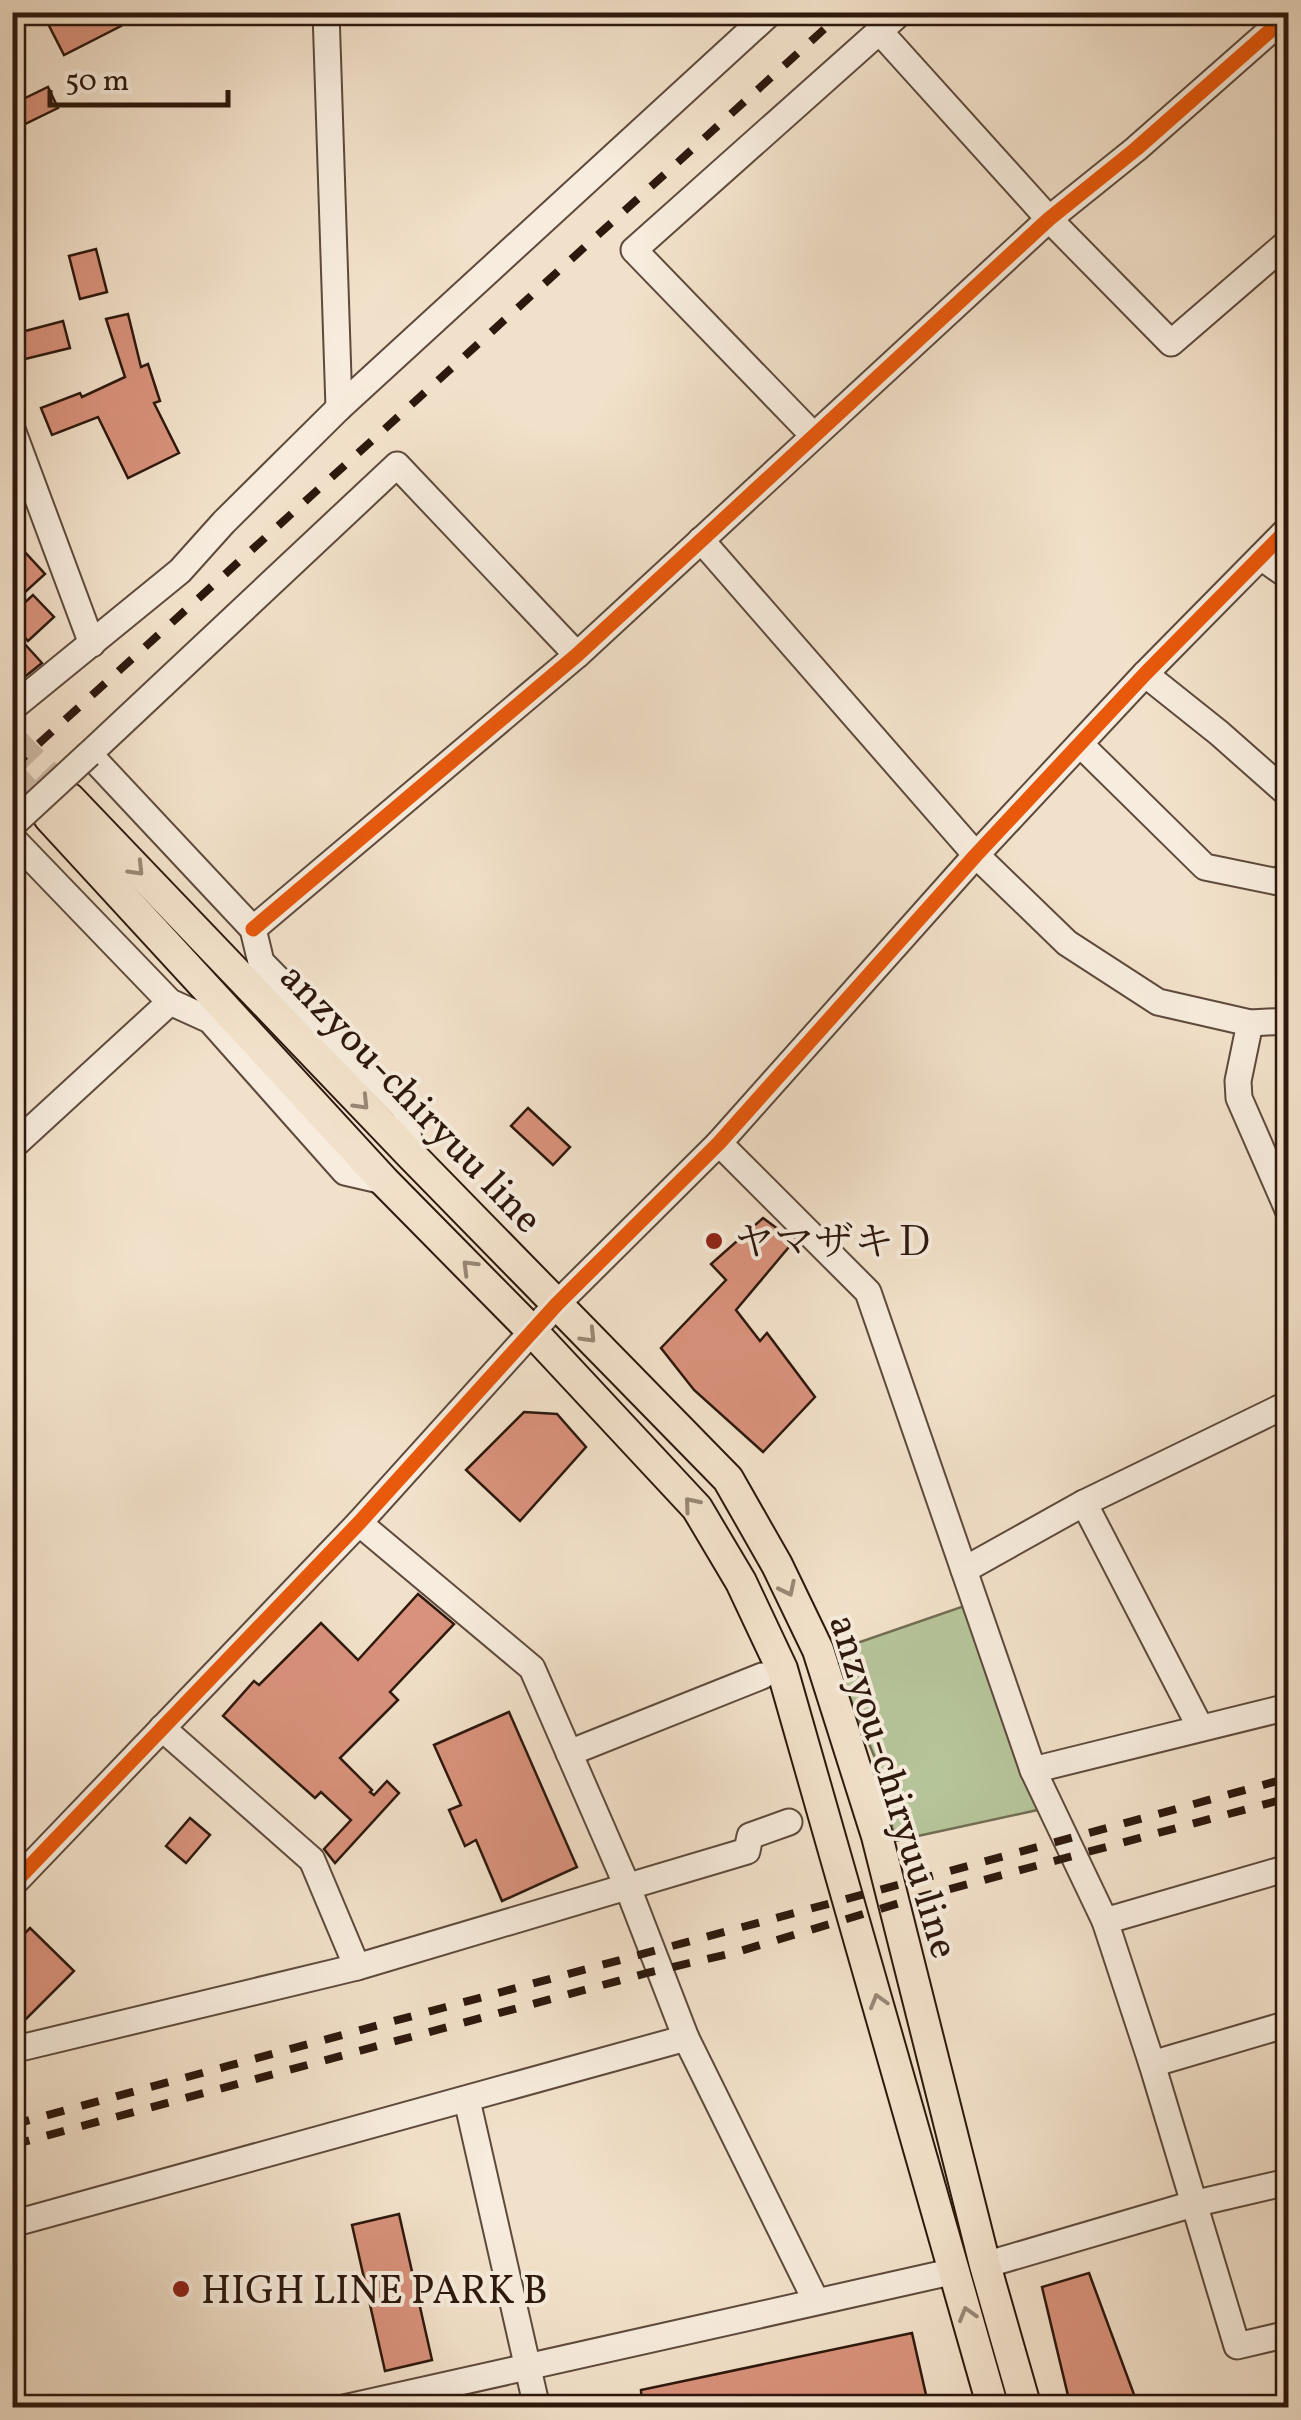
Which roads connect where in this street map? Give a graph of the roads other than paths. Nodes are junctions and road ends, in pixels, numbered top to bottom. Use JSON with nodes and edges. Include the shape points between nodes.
{"nodes":[{"id":1,"x":326,"y":12,"type":"edge"},
{"id":2,"x":771,"y":12,"type":"edge"},
{"id":3,"x":901,"y":12,"type":"edge"},
{"id":4,"x":1288,"y":15,"type":"edge"},
{"id":5,"x":881,"y":33,"type":"junction"},
{"id":6,"x":1049,"y":219,"type":"junction"},
{"id":7,"x":1288,"y":242,"type":"edge"},
{"id":8,"x":339,"y":408,"type":"junction"},
{"id":9,"x":12,"y":429,"type":"edge"},
{"id":10,"x":813,"y":435,"type":"junction"},
{"id":11,"x":1288,"y":529,"type":"edge"},
{"id":12,"x":701,"y":540,"type":"junction"},
{"id":13,"x":1262,"y":557,"type":"junction"},
{"id":14,"x":1288,"y":576,"type":"edge"},
{"id":15,"x":92,"y":644,"type":"junction"},
{"id":16,"x":577,"y":655,"type":"junction"},
{"id":17,"x":1145,"y":674,"type":"junction"},
{"id":18,"x":17,"y":696,"type":"edge"},
{"id":19,"x":1080,"y":744,"type":"junction"},
{"id":20,"x":89,"y":754,"type":"junction"},
{"id":21,"x":1288,"y":794,"type":"edge"},
{"id":22,"x":12,"y":825,"type":"edge"},
{"id":23,"x":12,"y":838,"type":"edge"},
{"id":24,"x":976,"y":855,"type":"junction"},
{"id":25,"x":1288,"y":874,"type":"edge"},
{"id":26,"x":253,"y":930,"type":"junction"},
{"id":27,"x":170,"y":1002,"type":"junction"},
{"id":28,"x":1288,"y":1021,"type":"edge"},
{"id":29,"x":1250,"y":1022,"type":"junction"},
{"id":30,"x":718,"y":1142,"type":"junction"},
{"id":31,"x":12,"y":1147,"type":"edge"},
{"id":32,"x":411,"y":1155,"type":"junction"},
{"id":33,"x":384,"y":1181,"type":"junction"},
{"id":34,"x":1288,"y":1210,"type":"edge"},
{"id":35,"x":557,"y":1304,"type":"junction"},
{"id":36,"x":532,"y":1332,"type":"junction"},
{"id":37,"x":1288,"y":1404,"type":"edge"},
{"id":38,"x":1084,"y":1502,"type":"junction"},
{"id":39,"x":359,"y":1523,"type":"junction"},
{"id":40,"x":964,"y":1570,"type":"junction"},
{"id":41,"x":762,"y":1676,"type":"dead end"},
{"id":42,"x":1288,"y":1706,"type":"edge"},
{"id":43,"x":1200,"y":1727,"type":"junction"},
{"id":44,"x":162,"y":1728,"type":"junction"},
{"id":45,"x":569,"y":1753,"type":"junction"},
{"id":46,"x":1033,"y":1770,"type":"junction"},
{"id":47,"x":789,"y":1822,"type":"dead end"},
{"id":48,"x":1288,"y":1868,"type":"edge"},
{"id":49,"x":12,"y":1885,"type":"edge"},
{"id":50,"x":628,"y":1888,"type":"junction"},
{"id":51,"x":1105,"y":1920,"type":"junction"},
{"id":52,"x":357,"y":1967,"type":"junction"},
{"id":53,"x":1288,"y":2024,"type":"edge"},
{"id":54,"x":686,"y":2038,"type":"junction"},
{"id":55,"x":12,"y":2050,"type":"edge"},
{"id":56,"x":1152,"y":2064,"type":"junction"},
{"id":57,"x":467,"y":2100,"type":"junction"},
{"id":58,"x":1288,"y":2182,"type":"edge"},
{"id":59,"x":1193,"y":2204,"type":"junction"},
{"id":60,"x":12,"y":2224,"type":"edge"},
{"id":61,"x":970,"y":2268,"type":"junction"},
{"id":62,"x":816,"y":2300,"type":"junction"},
{"id":63,"x":1288,"y":2334,"type":"edge"},
{"id":64,"x":528,"y":2366,"type":"junction"},
{"id":65,"x":344,"y":2408,"type":"edge"},
{"id":66,"x":537,"y":2408,"type":"edge"},
{"id":67,"x":993,"y":2408,"type":"edge"},
{"id":68,"x":1026,"y":2408,"type":"edge"}],
"edges":[{"from":1,"to":8,"type":"street"},
{"from":2,"to":8,"type":"street"},
{"from":3,"to":5,"type":"street"},
{"from":4,"to":6,"type":"street"},
{"from":5,"to":6,"type":"street"},
{"from":5,"to":10,"type":"street","via":[[634,250]]},
{"from":6,"to":7,"type":"street","via":[[1171,343]]},
{"from":6,"to":10,"type":"street"},
{"from":8,"to":15,"type":"street","via":[[180,572]]},
{"from":9,"to":15,"type":"street"},
{"from":10,"to":12,"type":"street"},
{"from":11,"to":13,"type":"street"},
{"from":12,"to":16,"type":"street"},
{"from":12,"to":24,"type":"street"},
{"from":13,"to":14,"type":"street"},
{"from":13,"to":17,"type":"street"},
{"from":15,"to":18,"type":"street"},
{"from":16,"to":20,"type":"street","via":[[397,465]]},
{"from":16,"to":26,"type":"street"},
{"from":17,"to":19,"type":"street"},
{"from":17,"to":21,"type":"street"},
{"from":19,"to":24,"type":"street"},
{"from":19,"to":25,"type":"street","via":[[1205,867],[1278,882]]},
{"from":20,"to":22,"type":"street","bridge":true},
{"from":20,"to":26,"type":"street"},
{"from":23,"to":27,"type":"street"},
{"from":24,"to":29,"type":"street","via":[[1067,943],[1158,1002]]},
{"from":24,"to":30,"type":"street"},
{"from":26,"to":32,"type":"street","via":[[261,962],[406,1109]]},
{"from":27,"to":31,"type":"street"},
{"from":27,"to":33,"type":"street","via":[[210,1020],[344,1172]]},
{"from":28,"to":29,"type":"street"},
{"from":29,"to":34,"type":"street","via":[[1239,1098]]},
{"from":30,"to":35,"type":"street"},
{"from":30,"to":40,"type":"street","via":[[868,1292]]},
{"from":33,"to":32,"type":"main road","name":"anzyou-chiryuu line","one_way":true,"via":[[59,808]]},
{"from":32,"to":35,"type":"main road","name":"anzyou-chiryuu line"},
{"from":36,"to":33,"type":"main road","name":"anzyou-chiryuu line","one_way":true},
{"from":35,"to":36,"type":"street"},
{"from":35,"to":61,"type":"main road","name":"anzyou-chiryuu line","one_way":true,"via":[[728,1479],[818,1650],[877,1836]]},
{"from":36,"to":39,"type":"street"},
{"from":61,"to":36,"type":"main road","name":"anzyou-chiryuu line","one_way":true,"via":[[782,1669],[697,1508]]},
{"from":37,"to":38,"type":"street"},
{"from":38,"to":40,"type":"street"},
{"from":38,"to":43,"type":"street"},
{"from":39,"to":44,"type":"street"},
{"from":39,"to":45,"type":"street","via":[[532,1668]]},
{"from":40,"to":46,"type":"street"},
{"from":41,"to":45,"type":"street"},
{"from":42,"to":43,"type":"street"},
{"from":43,"to":46,"type":"street"},
{"from":44,"to":49,"type":"street"},
{"from":44,"to":52,"type":"street","via":[[312,1860]]},
{"from":45,"to":50,"type":"street"},
{"from":46,"to":51,"type":"street"},
{"from":47,"to":50,"type":"street","via":[[750,1836],[747,1851]]},
{"from":48,"to":51,"type":"street"},
{"from":50,"to":52,"type":"street"},
{"from":50,"to":54,"type":"street"},
{"from":51,"to":56,"type":"street"},
{"from":52,"to":55,"type":"street"},
{"from":53,"to":56,"type":"street"},
{"from":54,"to":57,"type":"street"},
{"from":54,"to":62,"type":"street"},
{"from":56,"to":59,"type":"street"},
{"from":57,"to":60,"type":"street"},
{"from":57,"to":64,"type":"street"},
{"from":58,"to":59,"type":"street"},
{"from":59,"to":61,"type":"street"},
{"from":59,"to":63,"type":"street","via":[[1236,2346]]},
{"from":61,"to":62,"type":"street"},
{"from":67,"to":61,"type":"main road","name":"anzyou-chiryuu line","one_way":true},
{"from":61,"to":68,"type":"main road","name":"anzyou-chiryuu line"},
{"from":62,"to":64,"type":"street"},
{"from":64,"to":65,"type":"street"},
{"from":64,"to":66,"type":"street"}]}
